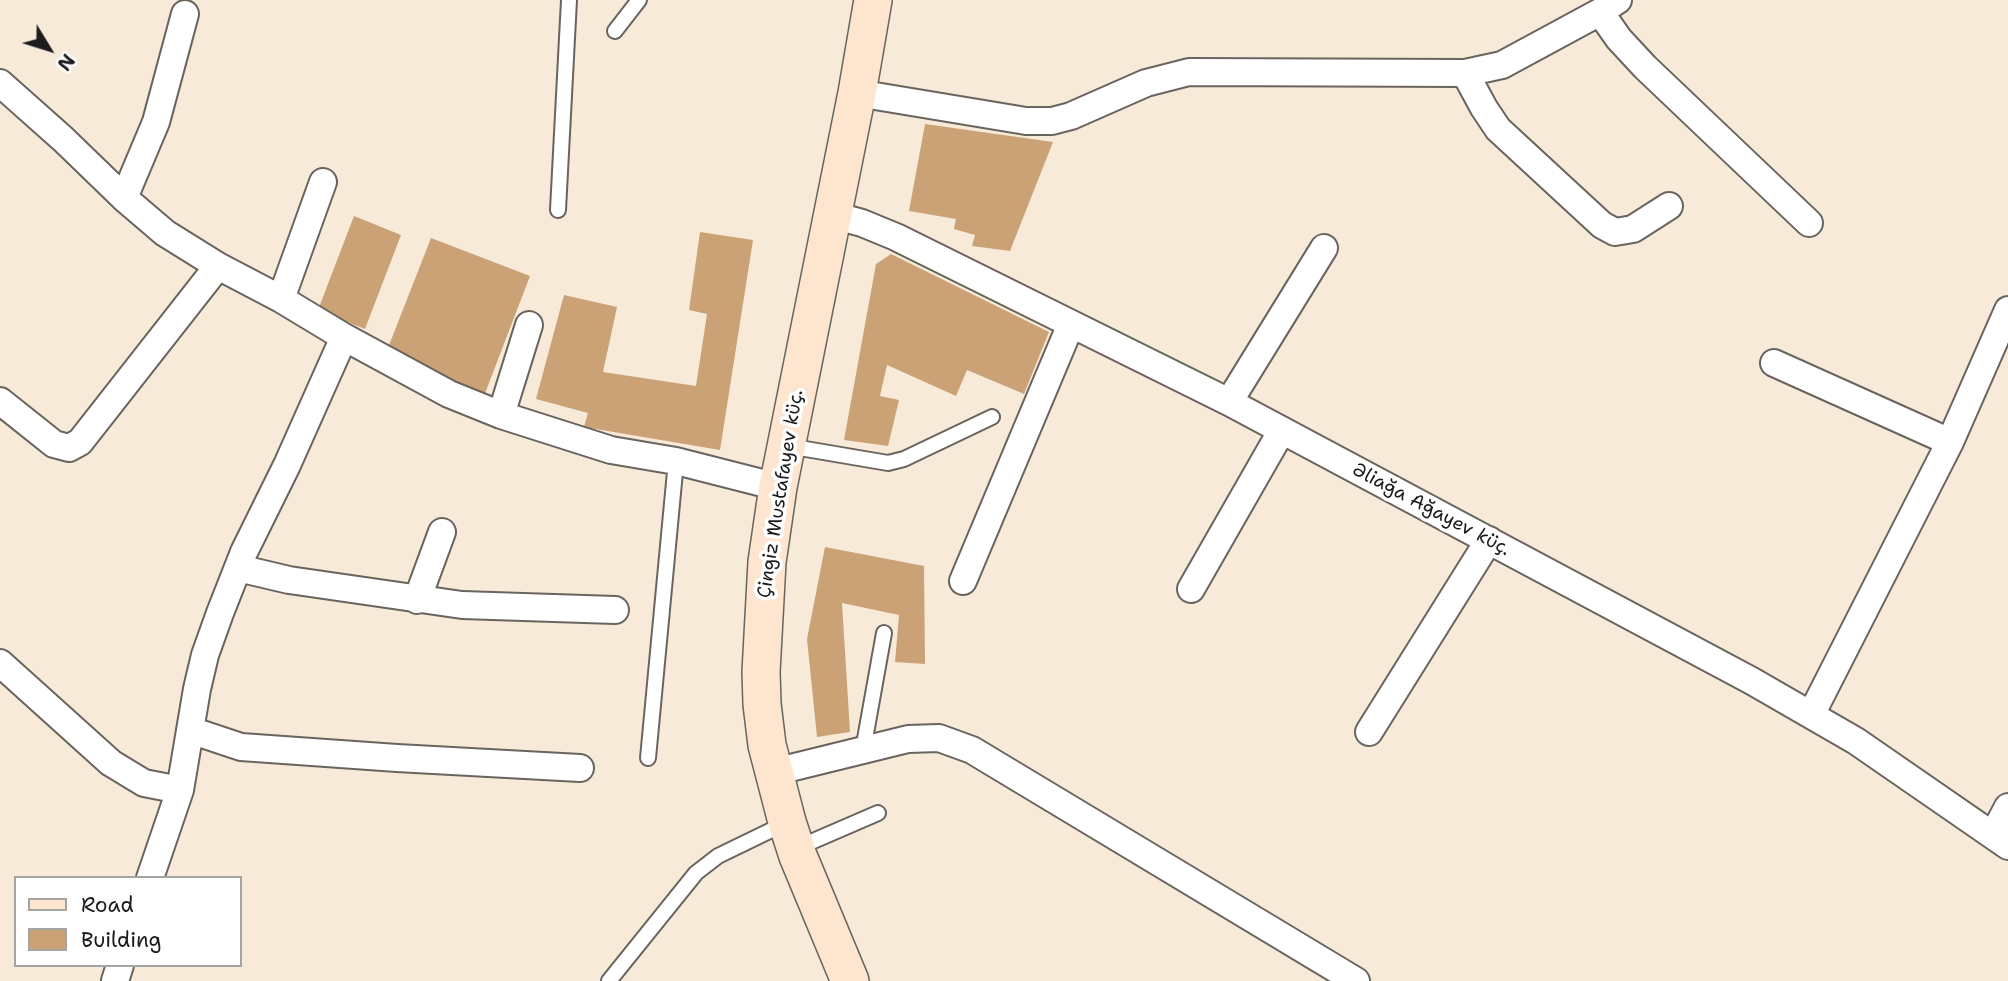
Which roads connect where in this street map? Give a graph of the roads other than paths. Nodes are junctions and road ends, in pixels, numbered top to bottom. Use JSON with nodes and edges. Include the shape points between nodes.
{"nodes":[{"id":1,"x":569,"y":0,"type":"edge"},
{"id":2,"x":639,"y":0,"type":"edge"},
{"id":3,"x":873,"y":0,"type":"edge"},
{"id":4,"x":1609,"y":6,"type":"edge"},
{"id":5,"x":185,"y":14,"type":"dead end"},
{"id":6,"x":615,"y":31,"type":"dead end"},
{"id":7,"x":1465,"y":73,"type":"junction"},
{"id":8,"x":0,"y":83,"type":"edge"},
{"id":9,"x":857,"y":93,"type":"junction"},
{"id":10,"x":323,"y":182,"type":"dead end"},
{"id":11,"x":124,"y":198,"type":"junction"},
{"id":12,"x":1669,"y":206,"type":"dead end"},
{"id":13,"x":558,"y":210,"type":"dead end"},
{"id":14,"x":833,"y":215,"type":"junction"},
{"id":15,"x":1809,"y":222,"type":"dead end"},
{"id":16,"x":1324,"y":248,"type":"dead end"},
{"id":17,"x":218,"y":266,"type":"junction"},
{"id":18,"x":281,"y":299,"type":"junction"},
{"id":19,"x":2008,"y":310,"type":"edge"},
{"id":20,"x":1071,"y":324,"type":"junction"},
{"id":21,"x":529,"y":325,"type":"dead end"},
{"id":22,"x":344,"y":337,"type":"junction"},
{"id":23,"x":1774,"y":363,"type":"dead end"},
{"id":24,"x":0,"y":401,"type":"edge"},
{"id":25,"x":1229,"y":402,"type":"junction"},
{"id":26,"x":501,"y":415,"type":"junction"},
{"id":27,"x":992,"y":417,"type":"dead end"},
{"id":28,"x":1282,"y":430,"type":"junction"},
{"id":29,"x":1950,"y":442,"type":"junction"},
{"id":30,"x":786,"y":446,"type":"junction"},
{"id":31,"x":676,"y":461,"type":"junction"},
{"id":32,"x":778,"y":487,"type":"junction"},
{"id":33,"x":442,"y":532,"type":"dead end"},
{"id":34,"x":1489,"y":540,"type":"junction"},
{"id":35,"x":238,"y":568,"type":"junction"},
{"id":36,"x":962,"y":581,"type":"dead end"},
{"id":37,"x":1191,"y":589,"type":"dead end"},
{"id":38,"x":417,"y":600,"type":"junction"},
{"id":39,"x":615,"y":610,"type":"dead end"},
{"id":40,"x":884,"y":633,"type":"dead end"},
{"id":41,"x":0,"y":663,"type":"edge"},
{"id":42,"x":1811,"y":715,"type":"junction"},
{"id":43,"x":190,"y":730,"type":"junction"},
{"id":44,"x":1369,"y":732,"type":"dead end"},
{"id":45,"x":863,"y":750,"type":"junction"},
{"id":46,"x":648,"y":758,"type":"dead end"},
{"id":47,"x":580,"y":768,"type":"dead end"},
{"id":48,"x":774,"y":772,"type":"junction"},
{"id":49,"x":180,"y":790,"type":"junction"},
{"id":50,"x":2008,"y":807,"type":"edge"},
{"id":51,"x":878,"y":813,"type":"dead end"},
{"id":52,"x":791,"y":835,"type":"junction"},
{"id":53,"x":2000,"y":840,"type":"edge"},
{"id":54,"x":151,"y":876,"type":"edge"},
{"id":55,"x":609,"y":981,"type":"edge"},
{"id":56,"x":850,"y":981,"type":"edge"},
{"id":57,"x":1356,"y":981,"type":"edge"}],
"edges":[{"from":1,"to":13,"type":"lane"},
{"from":2,"to":6,"type":"lane"},
{"from":3,"to":9,"type":"street","name":"Çingiz Mustafayev küç."},
{"from":4,"to":7,"type":"street","via":[[1502,65]]},
{"from":4,"to":15,"type":"street","via":[[1619,39]]},
{"from":5,"to":11,"type":"street","via":[[156,122]]},
{"from":7,"to":9,"type":"street","via":[[1189,72],[1146,83],[1052,121],[1026,121]]},
{"from":7,"to":12,"type":"street","via":[[1498,129],[1602,225],[1615,232],[1633,229]]},
{"from":8,"to":11,"type":"street"},
{"from":9,"to":14,"type":"street","name":"Çingiz Mustafayev küç."},
{"from":10,"to":18,"type":"street"},
{"from":11,"to":17,"type":"street","via":[[165,233]]},
{"from":14,"to":20,"type":"street","name":"Əliağa Ağayev küç.","via":[[896,237]]},
{"from":14,"to":30,"type":"street","name":"Çingiz Mustafayev küç."},
{"from":16,"to":25,"type":"street"},
{"from":17,"to":18,"type":"street"},
{"from":17,"to":24,"type":"street","via":[[80,442],[69,448],[54,444]]},
{"from":18,"to":22,"type":"street"},
{"from":19,"to":29,"type":"street"},
{"from":20,"to":25,"type":"street","name":"Əliağa Ağayev küç."},
{"from":20,"to":36,"type":"street"},
{"from":21,"to":26,"type":"street"},
{"from":22,"to":26,"type":"street","via":[[449,394]]},
{"from":22,"to":35,"type":"street"},
{"from":23,"to":29,"type":"street"},
{"from":25,"to":28,"type":"street","name":"Əliağa Ağayev küç."},
{"from":26,"to":31,"type":"street","via":[[611,450]]},
{"from":27,"to":30,"type":"lane","via":[[888,463]]},
{"from":28,"to":34,"type":"street","name":"Əliağa Ağayev küç."},
{"from":28,"to":37,"type":"street"},
{"from":29,"to":42,"type":"street"},
{"from":30,"to":32,"type":"street","name":"Çingiz Mustafayev küç."},
{"from":31,"to":32,"type":"street"},
{"from":31,"to":46,"type":"lane"},
{"from":32,"to":48,"type":"street","name":"Çingiz Mustafayev küç.","via":[[767,562],[761,672]]},
{"from":33,"to":38,"type":"street"},
{"from":34,"to":42,"type":"street","name":"Əliağa Ağayev küç."},
{"from":34,"to":44,"type":"street"},
{"from":35,"to":38,"type":"street"},
{"from":35,"to":43,"type":"street","via":[[205,655]]},
{"from":38,"to":39,"type":"street"},
{"from":40,"to":45,"type":"lane"},
{"from":41,"to":49,"type":"street","via":[[111,763],[144,783]]},
{"from":42,"to":53,"type":"street","name":"Əliağa Ağayev küç.","via":[[1894,765]]},
{"from":43,"to":47,"type":"street","via":[[241,747]]},
{"from":43,"to":49,"type":"street"},
{"from":45,"to":48,"type":"street"},
{"from":45,"to":57,"type":"street","via":[[908,739],[939,738],[972,750]]},
{"from":48,"to":52,"type":"street","name":"Çingiz Mustafayev küç."},
{"from":49,"to":54,"type":"street"},
{"from":50,"to":53,"type":"street"},
{"from":51,"to":52,"type":"lane"},
{"from":52,"to":55,"type":"lane","via":[[718,856],[696,873]]},
{"from":52,"to":56,"type":"street","name":"Çingiz Mustafayev küç."}]}
